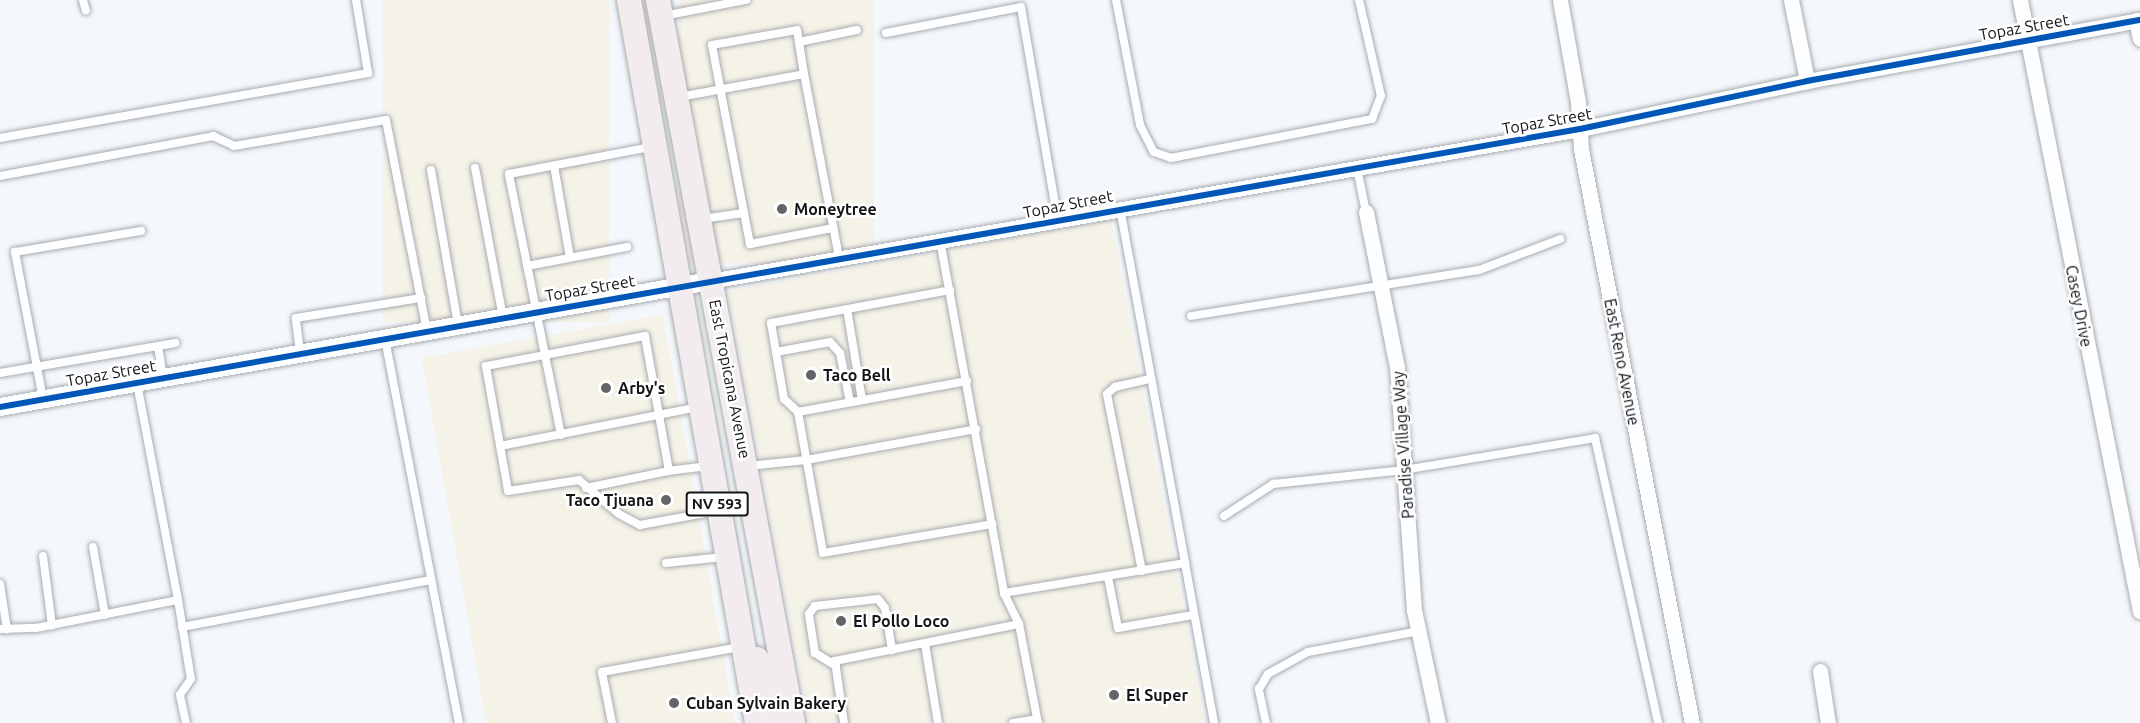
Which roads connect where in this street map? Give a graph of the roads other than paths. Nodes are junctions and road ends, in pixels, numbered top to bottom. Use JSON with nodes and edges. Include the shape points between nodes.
{"nodes":[{"id":1,"x":83,"y":0,"type":"edge"},
{"id":2,"x":356,"y":0,"type":"edge"},
{"id":3,"x":628,"y":0,"type":"edge"},
{"id":4,"x":746,"y":0,"type":"edge"},
{"id":5,"x":1116,"y":0,"type":"edge"},
{"id":6,"x":1359,"y":0,"type":"edge"},
{"id":7,"x":1560,"y":0,"type":"edge"},
{"id":8,"x":1791,"y":0,"type":"edge"},
{"id":9,"x":2020,"y":0,"type":"edge"},
{"id":10,"x":710,"y":3,"type":"edge"},
{"id":11,"x":660,"y":8,"type":"edge"},
{"id":12,"x":86,"y":11,"type":"dead end"},
{"id":13,"x":2138,"y":20,"type":"edge"},
{"id":14,"x":858,"y":30,"type":"dead end"},
{"id":15,"x":886,"y":33,"type":"dead end"},
{"id":16,"x":2028,"y":39,"type":"junction"},
{"id":17,"x":2140,"y":39,"type":"edge"},
{"id":18,"x":799,"y":42,"type":"junction"},
{"id":19,"x":804,"y":74,"type":"junction"},
{"id":20,"x":1807,"y":81,"type":"junction"},
{"id":21,"x":720,"y":89,"type":"junction"},
{"id":22,"x":675,"y":97,"type":"junction"},
{"id":23,"x":1580,"y":129,"type":"junction"},
{"id":24,"x":0,"y":138,"type":"edge"},
{"id":25,"x":655,"y":146,"type":"junction"},
{"id":26,"x":554,"y":166,"type":"junction"},
{"id":27,"x":476,"y":168,"type":"dead end"},
{"id":28,"x":1357,"y":168,"type":"junction"},
{"id":29,"x":431,"y":171,"type":"dead end"},
{"id":30,"x":0,"y":176,"type":"edge"},
{"id":31,"x":1120,"y":208,"type":"junction"},
{"id":32,"x":1366,"y":212,"type":"joint"},
{"id":33,"x":744,"y":213,"type":"junction"},
{"id":34,"x":697,"y":220,"type":"junction"},
{"id":35,"x":1058,"y":221,"type":"junction"},
{"id":36,"x":833,"y":228,"type":"junction"},
{"id":37,"x":141,"y":231,"type":"dead end"},
{"id":38,"x":1560,"y":239,"type":"dead end"},
{"id":39,"x":940,"y":240,"type":"junction"},
{"id":40,"x":627,"y":246,"type":"dead end"},
{"id":41,"x":570,"y":258,"type":"junction"},
{"id":42,"x":839,"y":258,"type":"junction"},
{"id":43,"x":527,"y":266,"type":"junction"},
{"id":44,"x":710,"y":281,"type":"junction"},
{"id":45,"x":682,"y":285,"type":"junction"},
{"id":46,"x":1381,"y":286,"type":"junction"},
{"id":47,"x":950,"y":290,"type":"junction"},
{"id":48,"x":421,"y":298,"type":"junction"},
{"id":49,"x":847,"y":309,"type":"junction"},
{"id":50,"x":536,"y":311,"type":"junction"},
{"id":51,"x":1191,"y":316,"type":"dead end"},
{"id":52,"x":503,"y":317,"type":"junction"},
{"id":53,"x":458,"y":324,"type":"junction"},
{"id":54,"x":427,"y":330,"type":"junction"},
{"id":55,"x":385,"y":338,"type":"junction"},
{"id":56,"x":175,"y":343,"type":"dead end"},
{"id":57,"x":158,"y":346,"type":"junction"},
{"id":58,"x":776,"y":352,"type":"junction"},
{"id":59,"x":300,"y":353,"type":"junction"},
{"id":60,"x":547,"y":354,"type":"junction"},
{"id":61,"x":37,"y":367,"type":"junction"},
{"id":62,"x":0,"y":373,"type":"edge"},
{"id":63,"x":163,"y":378,"type":"junction"},
{"id":64,"x":1151,"y":379,"type":"junction"},
{"id":65,"x":967,"y":381,"type":"junction"},
{"id":66,"x":137,"y":382,"type":"junction"},
{"id":67,"x":43,"y":399,"type":"junction"},
{"id":68,"x":862,"y":400,"type":"junction"},
{"id":69,"x":850,"y":402,"type":"junction"},
{"id":70,"x":702,"y":406,"type":"junction"},
{"id":71,"x":0,"y":407,"type":"edge"},
{"id":72,"x":798,"y":412,"type":"junction"},
{"id":73,"x":659,"y":417,"type":"junction"},
{"id":74,"x":976,"y":429,"type":"junction"},
{"id":75,"x":561,"y":435,"type":"junction"},
{"id":76,"x":500,"y":446,"type":"junction"},
{"id":77,"x":806,"y":460,"type":"junction"},
{"id":78,"x":711,"y":466,"type":"junction"},
{"id":79,"x":747,"y":466,"type":"junction"},
{"id":80,"x":1404,"y":470,"type":"junction"},
{"id":81,"x":669,"y":471,"type":"junction"},
{"id":82,"x":586,"y":488,"type":"junction"},
{"id":83,"x":718,"y":510,"type":"junction"},
{"id":84,"x":1224,"y":516,"type":"dead end"},
{"id":85,"x":993,"y":524,"type":"junction"},
{"id":86,"x":93,"y":547,"type":"dead end"},
{"id":87,"x":43,"y":556,"type":"dead end"},
{"id":88,"x":726,"y":556,"type":"junction"},
{"id":89,"x":666,"y":563,"type":"dead end"},
{"id":90,"x":1185,"y":563,"type":"junction"},
{"id":91,"x":1142,"y":571,"type":"junction"},
{"id":92,"x":1108,"y":577,"type":"junction"},
{"id":93,"x":431,"y":580,"type":"junction"},
{"id":94,"x":0,"y":584,"type":"edge"},
{"id":95,"x":1004,"y":593,"type":"junction"},
{"id":96,"x":177,"y":600,"type":"junction"},
{"id":97,"x":2140,"y":611,"type":"edge"},
{"id":98,"x":105,"y":615,"type":"junction"},
{"id":99,"x":1193,"y":615,"type":"junction"},
{"id":100,"x":1019,"y":624,"type":"junction"},
{"id":101,"x":52,"y":625,"type":"junction"},
{"id":102,"x":182,"y":627,"type":"junction"},
{"id":103,"x":4,"y":629,"type":"edge"},
{"id":104,"x":1419,"y":631,"type":"junction"},
{"id":105,"x":925,"y":644,"type":"junction"},
{"id":106,"x":742,"y":646,"type":"junction"},
{"id":107,"x":892,"y":650,"type":"junction"},
{"id":108,"x":836,"y":666,"type":"junction"},
{"id":109,"x":1820,"y":670,"type":"dead end"},
{"id":110,"x":1038,"y":721,"type":"edge"},
{"id":111,"x":186,"y":723,"type":"edge"},
{"id":112,"x":459,"y":723,"type":"edge"},
{"id":113,"x":612,"y":723,"type":"edge"},
{"id":114,"x":757,"y":723,"type":"edge"},
{"id":115,"x":778,"y":723,"type":"edge"},
{"id":116,"x":793,"y":723,"type":"edge"},
{"id":117,"x":844,"y":723,"type":"edge"},
{"id":118,"x":938,"y":723,"type":"edge"},
{"id":119,"x":1013,"y":723,"type":"edge"},
{"id":120,"x":1214,"y":723,"type":"edge"},
{"id":121,"x":1266,"y":723,"type":"edge"},
{"id":122,"x":1438,"y":723,"type":"edge"},
{"id":123,"x":1658,"y":723,"type":"edge"},
{"id":124,"x":1692,"y":723,"type":"edge"},
{"id":125,"x":1828,"y":723,"type":"edge"}],
"edges":[{"from":1,"to":12,"type":"lane"},
{"from":2,"to":24,"type":"lane","via":[[368,73]]},
{"from":3,"to":25,"type":"main road","name":"East Tropicana Avenue","number":"NV 593"},
{"from":4,"to":10,"type":"lane"},
{"from":5,"to":6,"type":"lane","via":[[1140,124],[1154,152],[1171,158],[1372,119],[1381,96]]},
{"from":7,"to":23,"type":"street","name":"East Reno Avenue"},
{"from":8,"to":20,"type":"street"},
{"from":9,"to":16,"type":"street","name":"Casey Drive"},
{"from":10,"to":11,"type":"lane"},
{"from":11,"to":22,"type":"main road","name":"East Tropicana Avenue","number":"NV 593"},
{"from":13,"to":16,"type":"street","name":"Topaz Street"},
{"from":13,"to":17,"type":"street"},
{"from":14,"to":18,"type":"lane"},
{"from":15,"to":35,"type":"lane","via":[[1021,7]]},
{"from":16,"to":20,"type":"street","name":"Topaz Street"},
{"from":16,"to":97,"type":"street","name":"Casey Drive"},
{"from":18,"to":19,"type":"lane"},
{"from":18,"to":21,"type":"lane","via":[[797,30],[712,45]]},
{"from":19,"to":21,"type":"lane"},
{"from":19,"to":36,"type":"lane"},
{"from":20,"to":23,"type":"street","name":"Topaz Street"},
{"from":21,"to":22,"type":"lane"},
{"from":21,"to":33,"type":"lane"},
{"from":22,"to":34,"type":"main road","name":"East Tropicana Avenue","number":"NV 593"},
{"from":23,"to":28,"type":"street","name":"Topaz Street"},
{"from":23,"to":124,"type":"street","name":"East Reno Avenue"},
{"from":25,"to":26,"type":"lane"},
{"from":25,"to":45,"type":"main road","name":"East Tropicana Avenue","number":"NV 593"},
{"from":26,"to":41,"type":"lane"},
{"from":26,"to":43,"type":"lane","via":[[509,174]]},
{"from":27,"to":52,"type":"lane"},
{"from":28,"to":31,"type":"street","name":"Topaz Street"},
{"from":28,"to":32,"type":"lane","name":"Paradise Village Way"},
{"from":29,"to":53,"type":"lane"},
{"from":30,"to":48,"type":"lane","via":[[213,136],[234,146],[386,120]]},
{"from":31,"to":35,"type":"street","name":"Topaz Street"},
{"from":31,"to":64,"type":"lane"},
{"from":32,"to":46,"type":"street","name":"Paradise Village Way"},
{"from":33,"to":34,"type":"lane"},
{"from":33,"to":36,"type":"lane","via":[[750,244]]},
{"from":34,"to":44,"type":"main road","name":"East Tropicana Avenue","number":"NV 593"},
{"from":35,"to":39,"type":"street","name":"Topaz Street"},
{"from":36,"to":42,"type":"lane"},
{"from":37,"to":61,"type":"lane","via":[[15,252]]},
{"from":38,"to":46,"type":"lane","via":[[1479,270]]},
{"from":39,"to":42,"type":"street","name":"Topaz Street"},
{"from":39,"to":47,"type":"lane"},
{"from":40,"to":41,"type":"lane"},
{"from":41,"to":43,"type":"lane"},
{"from":42,"to":44,"type":"street","name":"Topaz Street"},
{"from":43,"to":50,"type":"lane"},
{"from":44,"to":45,"type":"street","name":"Topaz Street"},
{"from":44,"to":79,"type":"main road","name":"East Tropicana Avenue","number":"NV 593"},
{"from":45,"to":50,"type":"street","name":"Topaz Street"},
{"from":45,"to":70,"type":"main road","name":"East Tropicana Avenue","number":"NV 593"},
{"from":46,"to":51,"type":"lane"},
{"from":46,"to":80,"type":"street","name":"Paradise Village Way","via":[[1397,367]]},
{"from":47,"to":49,"type":"lane"},
{"from":47,"to":65,"type":"lane"},
{"from":48,"to":54,"type":"lane"},
{"from":48,"to":59,"type":"lane","via":[[296,318]]},
{"from":49,"to":58,"type":"lane","via":[[771,323]]},
{"from":49,"to":68,"type":"lane"},
{"from":50,"to":52,"type":"street","name":"Topaz Street"},
{"from":50,"to":60,"type":"lane"},
{"from":52,"to":53,"type":"street","name":"Topaz Street"},
{"from":53,"to":54,"type":"street","name":"Topaz Street"},
{"from":54,"to":55,"type":"street","name":"Topaz Street"},
{"from":55,"to":59,"type":"street","name":"Topaz Street"},
{"from":55,"to":93,"type":"lane"},
{"from":56,"to":57,"type":"lane"},
{"from":57,"to":61,"type":"lane"},
{"from":57,"to":63,"type":"lane"},
{"from":58,"to":69,"type":"lane","via":[[830,342],[840,353]]},
{"from":58,"to":72,"type":"lane","via":[[784,399]]},
{"from":59,"to":63,"type":"street","name":"Topaz Street"},
{"from":60,"to":73,"type":"lane","via":[[645,336]]},
{"from":60,"to":75,"type":"lane"},
{"from":60,"to":76,"type":"lane","via":[[486,366]]},
{"from":61,"to":62,"type":"lane"},
{"from":61,"to":67,"type":"lane"},
{"from":63,"to":66,"type":"street","name":"Topaz Street"},
{"from":64,"to":90,"type":"lane"},
{"from":64,"to":91,"type":"lane","via":[[1115,387],[1107,394]]},
{"from":65,"to":68,"type":"lane"},
{"from":65,"to":74,"type":"lane"},
{"from":66,"to":67,"type":"street","name":"Topaz Street"},
{"from":66,"to":96,"type":"lane"},
{"from":67,"to":71,"type":"street","name":"Topaz Street"},
{"from":68,"to":69,"type":"lane"},
{"from":69,"to":72,"type":"lane"},
{"from":70,"to":73,"type":"lane"},
{"from":70,"to":78,"type":"main road","name":"East Tropicana Avenue","number":"NV 593"},
{"from":72,"to":77,"type":"lane"},
{"from":73,"to":75,"type":"lane"},
{"from":73,"to":81,"type":"lane"},
{"from":74,"to":77,"type":"lane"},
{"from":74,"to":85,"type":"lane"},
{"from":75,"to":76,"type":"lane"},
{"from":76,"to":82,"type":"lane","via":[[508,491],[579,480]]},
{"from":77,"to":79,"type":"lane"},
{"from":77,"to":85,"type":"lane","via":[[823,553]]},
{"from":78,"to":81,"type":"lane"},
{"from":78,"to":83,"type":"main road","name":"East Tropicana Avenue","number":"NV 593"},
{"from":79,"to":116,"type":"main road","name":"East Tropicana Avenue","number":"NV 593"},
{"from":80,"to":84,"type":"lane","via":[[1273,484]]},
{"from":80,"to":104,"type":"street","name":"Paradise Village Way"},
{"from":80,"to":123,"type":"lane","via":[[1595,438]]},
{"from":81,"to":82,"type":"lane"},
{"from":82,"to":83,"type":"lane","via":[[640,525]]},
{"from":83,"to":88,"type":"main road","name":"East Tropicana Avenue","number":"NV 593"},
{"from":85,"to":95,"type":"lane"},
{"from":86,"to":98,"type":"lane"},
{"from":87,"to":101,"type":"lane"},
{"from":88,"to":89,"type":"lane"},
{"from":88,"to":106,"type":"main road","name":"East Tropicana Avenue","number":"NV 593"},
{"from":90,"to":91,"type":"lane"},
{"from":90,"to":99,"type":"lane"},
{"from":91,"to":92,"type":"lane"},
{"from":92,"to":95,"type":"lane"},
{"from":92,"to":99,"type":"lane","via":[[1118,628]]},
{"from":93,"to":102,"type":"lane"},
{"from":93,"to":112,"type":"lane"},
{"from":94,"to":103,"type":"lane"},
{"from":95,"to":100,"type":"lane"},
{"from":96,"to":98,"type":"lane"},
{"from":96,"to":102,"type":"lane"},
{"from":98,"to":101,"type":"lane"},
{"from":99,"to":120,"type":"lane"},
{"from":100,"to":105,"type":"lane"},
{"from":100,"to":110,"type":"lane"},
{"from":101,"to":103,"type":"lane"},
{"from":102,"to":111,"type":"lane","via":[[191,679],[180,695]]},
{"from":104,"to":121,"type":"lane","via":[[1308,652],[1268,674],[1259,689]]},
{"from":104,"to":122,"type":"street","name":"Paradise Village Way"},
{"from":105,"to":107,"type":"lane"},
{"from":105,"to":118,"type":"lane"},
{"from":106,"to":113,"type":"lane","via":[[602,672]]},
{"from":106,"to":114,"type":"main road","name":"East Tropicana Avenue","number":"NV 593"},
{"from":106,"to":115,"type":"main road","via":[[758,660]]},
{"from":107,"to":108,"type":"lane","via":[[835,661]]},
{"from":107,"to":108,"type":"lane","via":[[885,608],[878,599],[866,597],[815,606],[809,614],[815,653],[822,661]]},
{"from":108,"to":117,"type":"lane"},
{"from":109,"to":125,"type":"street"},
{"from":110,"to":119,"type":"lane"}]}
